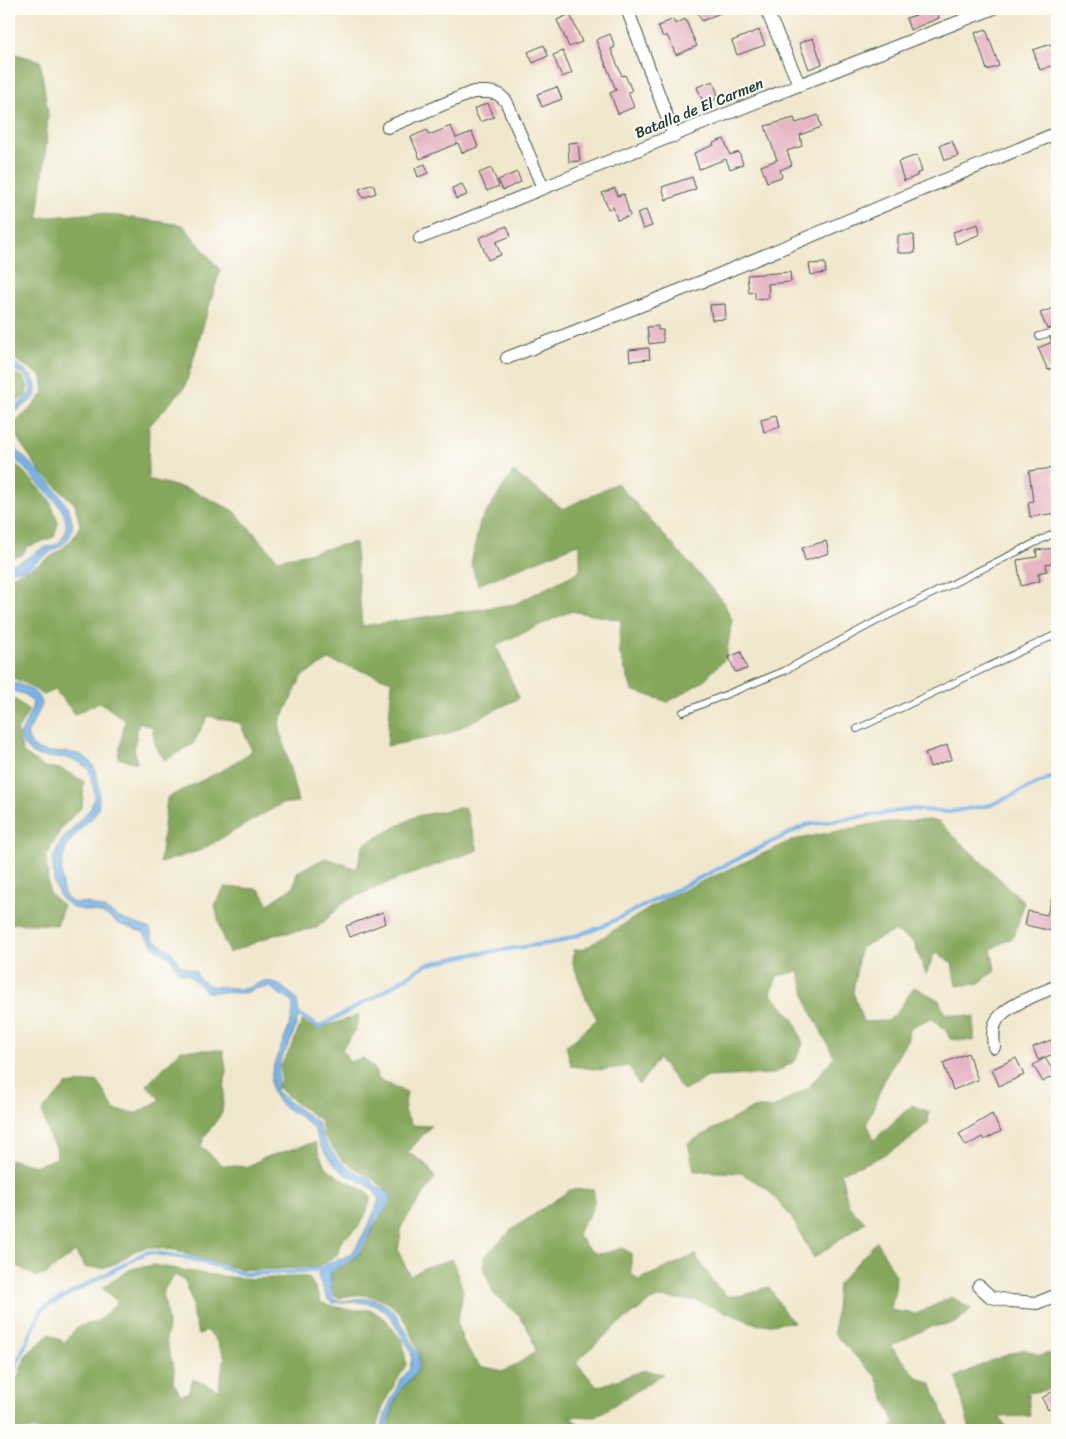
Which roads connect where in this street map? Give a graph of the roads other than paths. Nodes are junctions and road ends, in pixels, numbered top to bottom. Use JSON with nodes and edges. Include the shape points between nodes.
{"nodes":[{"id":1,"x":766,"y":9,"type":"edge"},
{"id":2,"x":992,"y":9,"type":"edge"},
{"id":3,"x":629,"y":14,"type":"dead end"},
{"id":4,"x":799,"y":84,"type":"junction"},
{"id":5,"x":388,"y":127,"type":"dead end"},
{"id":6,"x":1057,"y":133,"type":"edge"},
{"id":7,"x":674,"y":136,"type":"junction"},
{"id":8,"x":543,"y":188,"type":"junction"},
{"id":9,"x":420,"y":238,"type":"dead end"},
{"id":10,"x":1057,"y":331,"type":"edge"},
{"id":11,"x":1039,"y":336,"type":"dead end"},
{"id":12,"x":507,"y":358,"type":"dead end"},
{"id":13,"x":1057,"y":532,"type":"edge"},
{"id":14,"x":1057,"y":634,"type":"edge"},
{"id":15,"x":683,"y":712,"type":"dead end"},
{"id":16,"x":857,"y":729,"type":"dead end"},
{"id":17,"x":1057,"y":986,"type":"edge"},
{"id":18,"x":994,"y":1047,"type":"dead end"},
{"id":19,"x":979,"y":1286,"type":"dead end"},
{"id":20,"x":1057,"y":1295,"type":"edge"}],
"edges":[{"from":1,"to":4,"type":"street"},
{"from":2,"to":4,"type":"street","name":"Batalla de El Carmen"},
{"from":3,"to":7,"type":"street"},
{"from":4,"to":7,"type":"street","name":"Batalla de El Carmen"},
{"from":5,"to":8,"type":"street","via":[[473,92],[498,94],[506,101]]},
{"from":6,"to":12,"type":"street","via":[[706,280]]},
{"from":7,"to":8,"type":"street","name":"Batalla de El Carmen"},
{"from":8,"to":9,"type":"street","name":"Batalla de El Carmen"},
{"from":10,"to":11,"type":"lane"},
{"from":13,"to":15,"type":"lane","via":[[784,671]]},
{"from":14,"to":16,"type":"lane"},
{"from":17,"to":18,"type":"street","via":[[1001,1015],[994,1029]]},
{"from":19,"to":20,"type":"street","via":[[991,1297],[1011,1301],[1037,1303]]}]}
